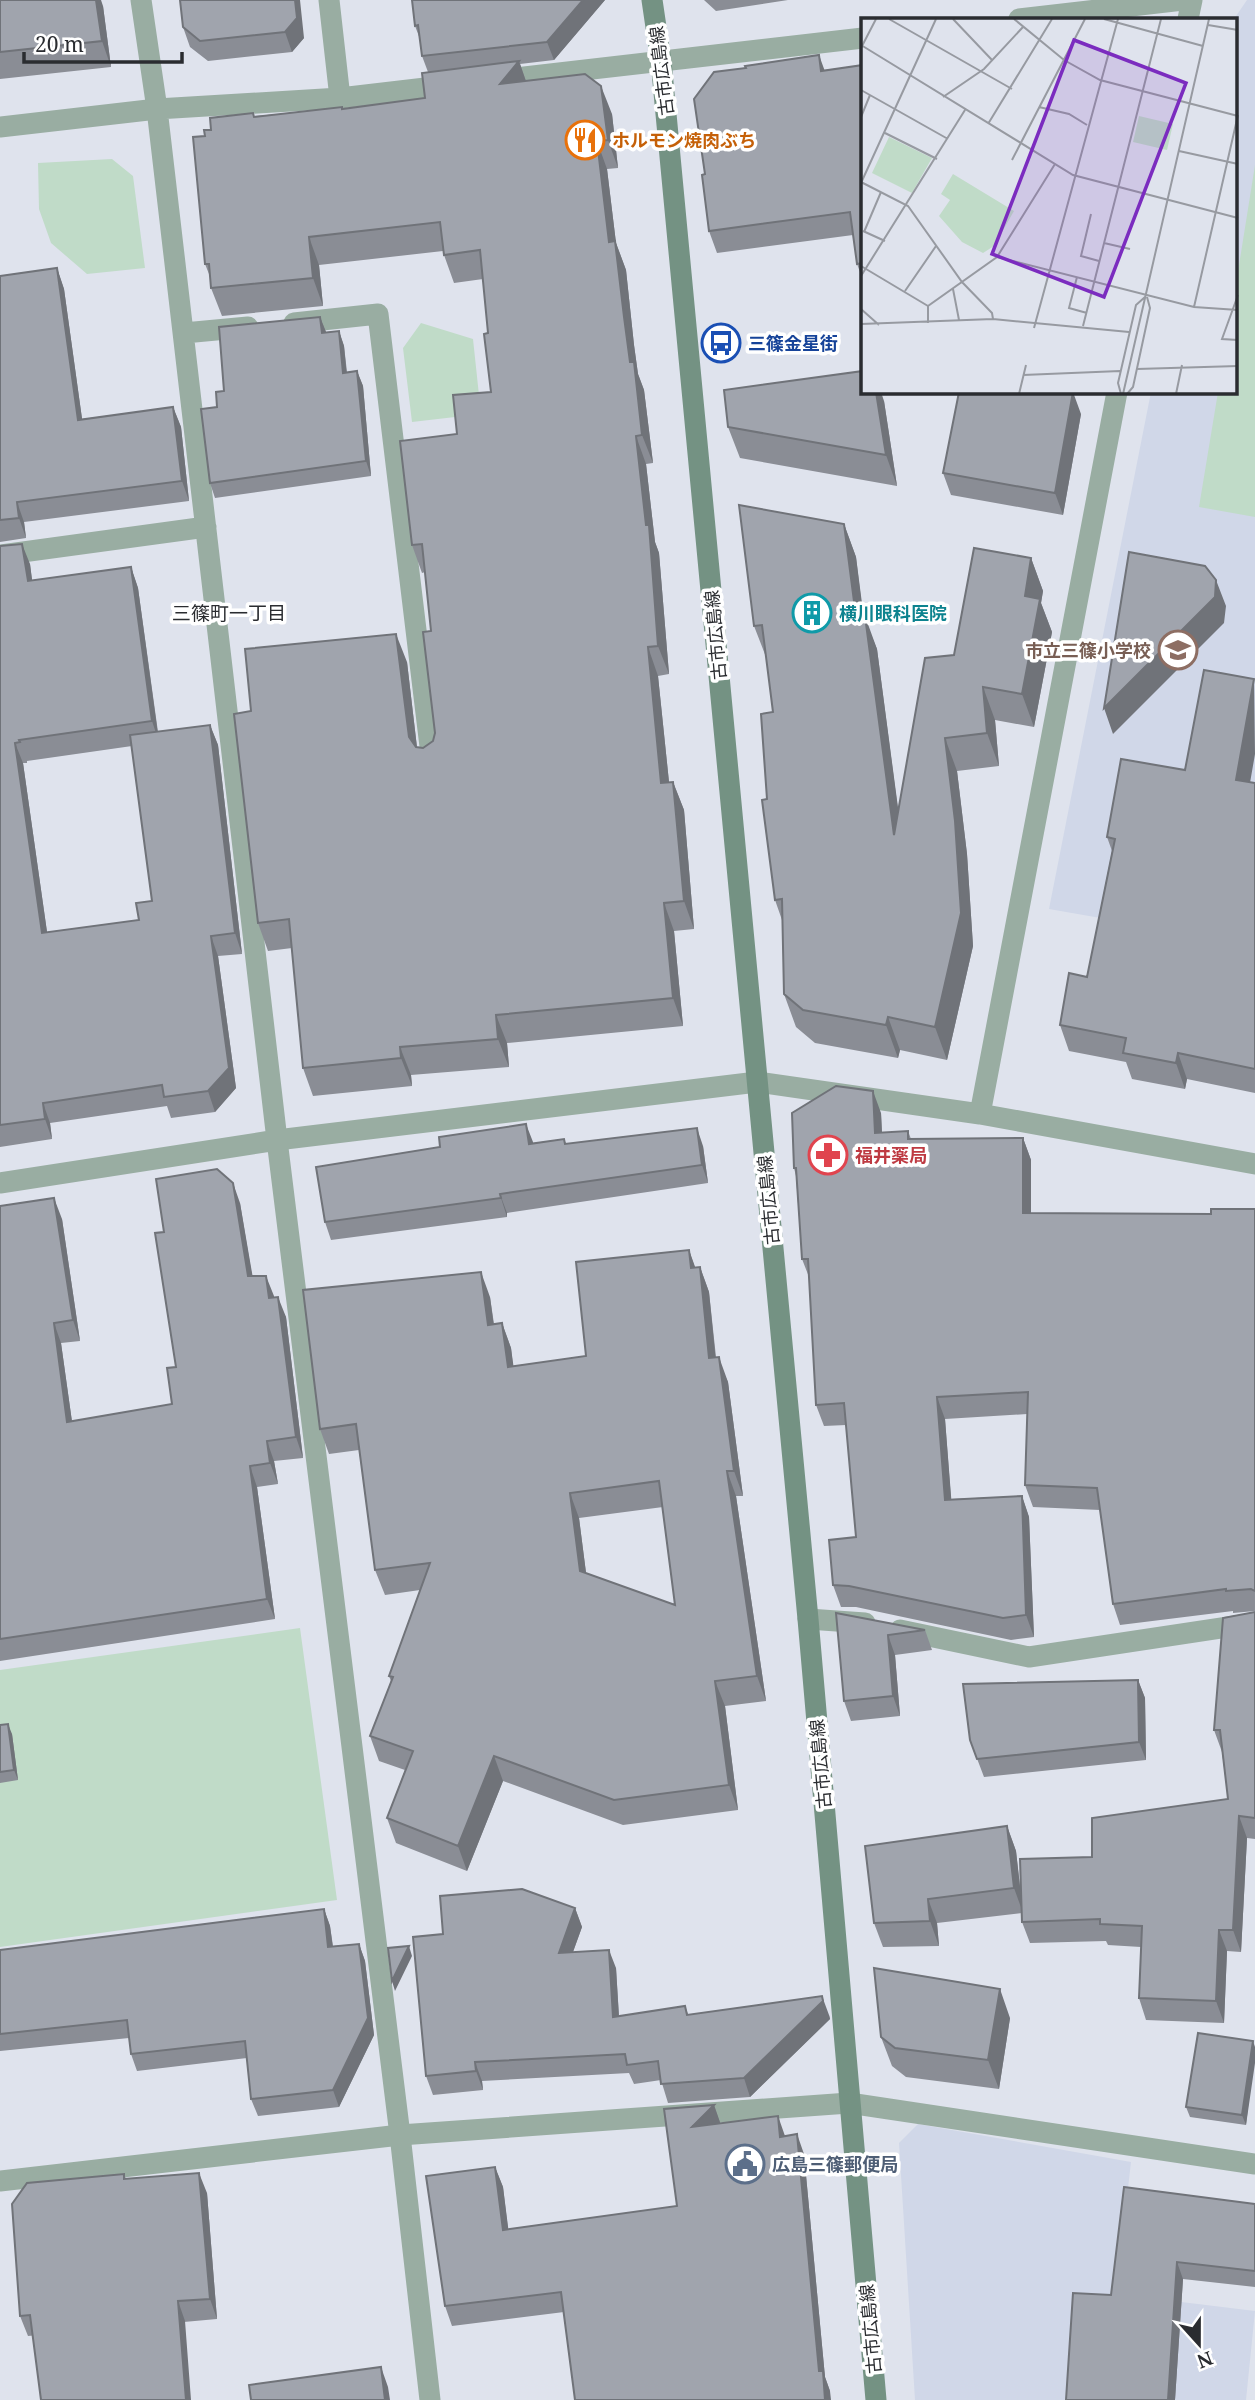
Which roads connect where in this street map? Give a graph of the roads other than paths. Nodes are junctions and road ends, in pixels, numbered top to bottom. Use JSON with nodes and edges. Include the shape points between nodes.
{"nodes":[{"id":1,"x":141,"y":0,"type":"edge"},
{"id":2,"x":329,"y":0,"type":"edge"},
{"id":3,"x":652,"y":0,"type":"edge"},
{"id":4,"x":1183,"y":0,"type":"edge"},
{"id":5,"x":1192,"y":0,"type":"edge"},
{"id":6,"x":1029,"y":18,"type":"edge"},
{"id":7,"x":1188,"y":18,"type":"edge"},
{"id":8,"x":861,"y":38,"type":"edge"},
{"id":9,"x":661,"y":61,"type":"junction"},
{"id":10,"x":340,"y":98,"type":"junction"},
{"id":11,"x":157,"y":109,"type":"junction"},
{"id":12,"x":0,"y":127,"type":"edge"},
{"id":13,"x":184,"y":334,"type":"junction"},
{"id":14,"x":1117,"y":394,"type":"edge"},
{"id":15,"x":206,"y":527,"type":"junction"},
{"id":16,"x":0,"y":555,"type":"edge"},
{"id":17,"x":432,"y":763,"type":"edge"},
{"id":18,"x":757,"y":1082,"type":"junction"},
{"id":19,"x":980,"y":1114,"type":"junction"},
{"id":20,"x":277,"y":1140,"type":"junction"},
{"id":21,"x":1255,"y":1164,"type":"edge"},
{"id":22,"x":0,"y":1183,"type":"edge"},
{"id":23,"x":808,"y":1619,"type":"junction"},
{"id":24,"x":1255,"y":1623,"type":"edge"},
{"id":25,"x":849,"y":2103,"type":"junction"},
{"id":26,"x":400,"y":2134,"type":"junction"},
{"id":27,"x":1255,"y":2164,"type":"edge"},
{"id":28,"x":0,"y":2181,"type":"edge"},
{"id":29,"x":430,"y":2400,"type":"edge"},
{"id":30,"x":877,"y":2400,"type":"edge"}],
"edges":[{"from":1,"to":11,"type":"street"},
{"from":2,"to":10,"type":"street"},
{"from":3,"to":9,"type":"main road","name":"古市広島線"},
{"from":4,"to":6,"type":"street"},
{"from":5,"to":7,"type":"street"},
{"from":8,"to":9,"type":"street"},
{"from":9,"to":10,"type":"street"},
{"from":9,"to":18,"type":"main road","name":"古市広島線"},
{"from":10,"to":11,"type":"street"},
{"from":11,"to":12,"type":"street"},
{"from":11,"to":13,"type":"street"},
{"from":13,"to":15,"type":"street"},
{"from":13,"to":17,"type":"street","via":[[378,314]]},
{"from":14,"to":19,"type":"street"},
{"from":15,"to":16,"type":"street"},
{"from":15,"to":20,"type":"street"},
{"from":18,"to":19,"type":"street"},
{"from":18,"to":20,"type":"street"},
{"from":18,"to":23,"type":"main road","name":"古市広島線"},
{"from":19,"to":21,"type":"street"},
{"from":20,"to":22,"type":"street"},
{"from":20,"to":26,"type":"street"},
{"from":23,"to":24,"type":"street","via":[[854,1620],[1029,1657]]},
{"from":23,"to":25,"type":"main road","name":"古市広島線"},
{"from":25,"to":26,"type":"street"},
{"from":25,"to":27,"type":"street"},
{"from":25,"to":30,"type":"main road","name":"古市広島線"},
{"from":26,"to":28,"type":"street"},
{"from":26,"to":29,"type":"street"}]}
